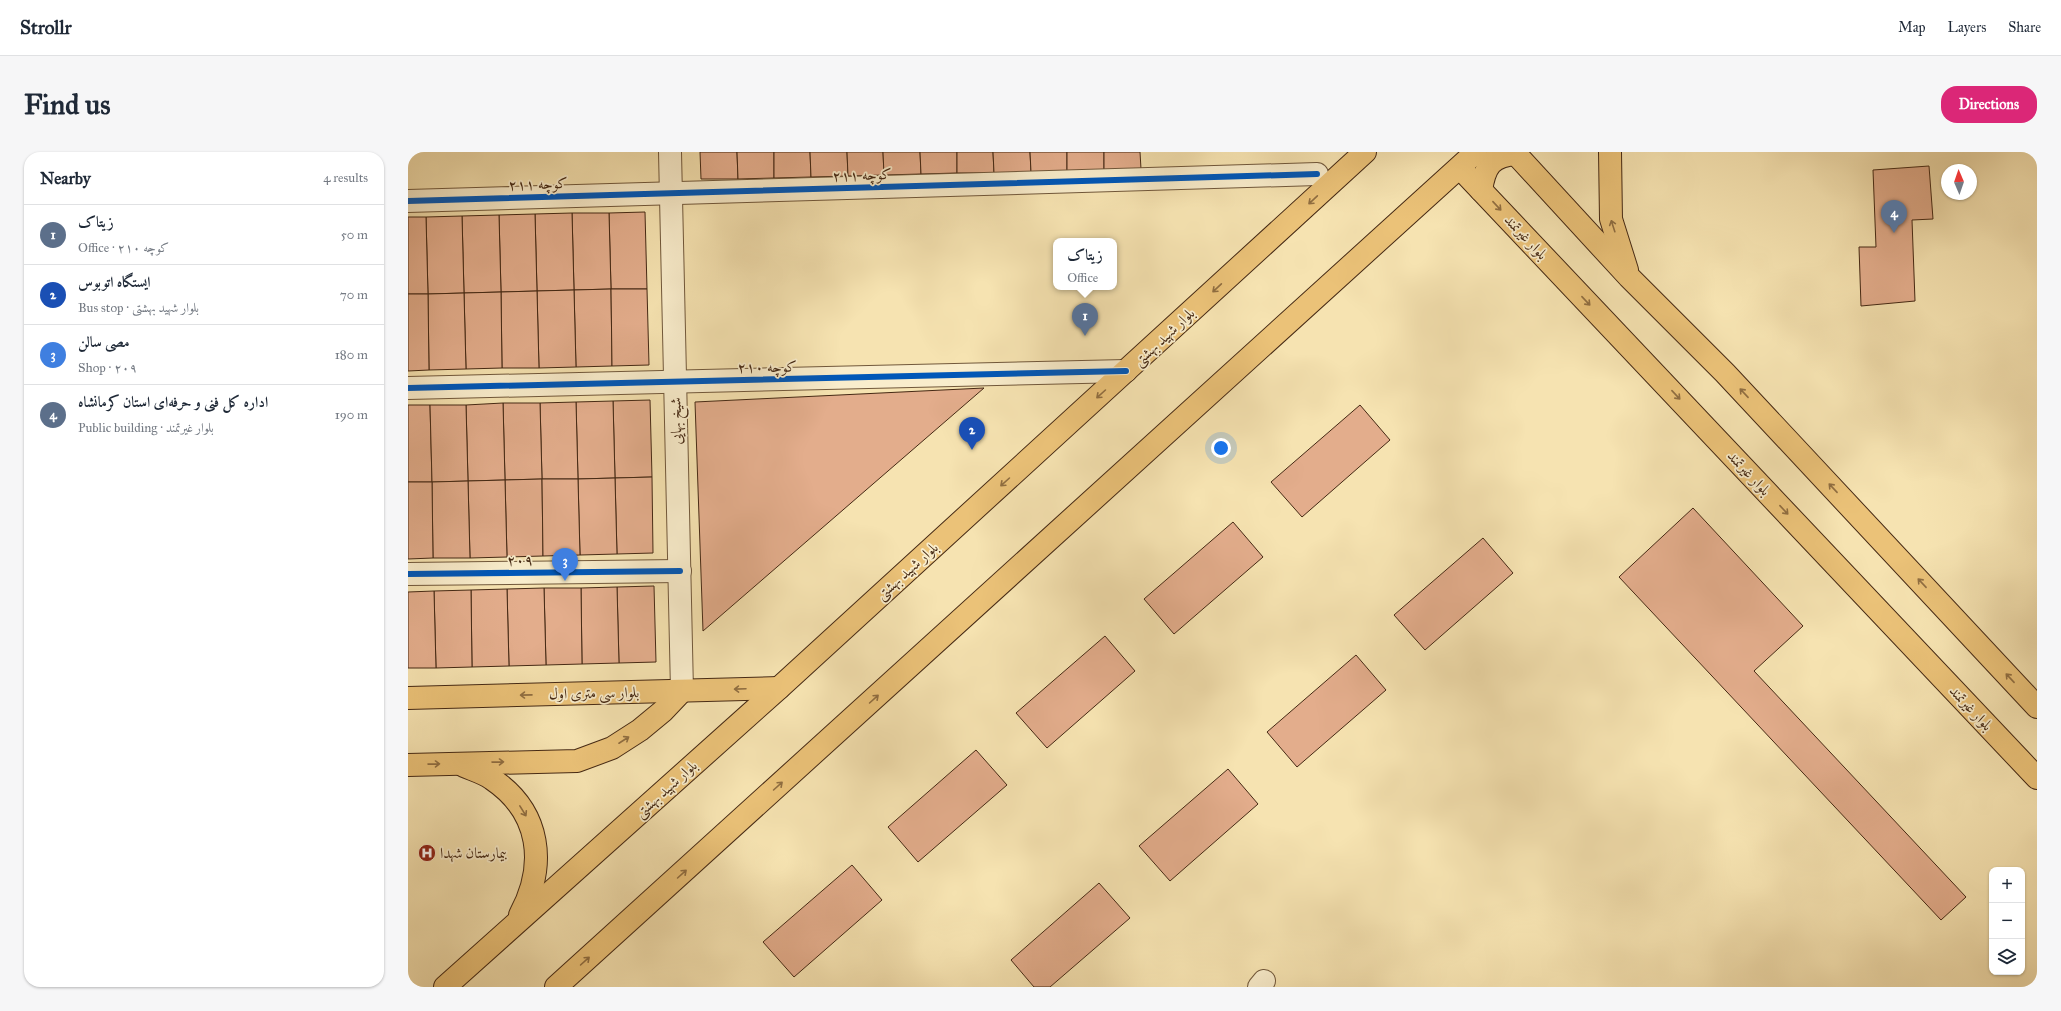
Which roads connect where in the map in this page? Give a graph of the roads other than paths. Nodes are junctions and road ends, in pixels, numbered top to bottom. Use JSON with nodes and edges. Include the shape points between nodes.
{"nodes":[{"id":1,"x":670,"y":152,"type":"edge"},
{"id":2,"x":1365,"y":152,"type":"edge"},
{"id":3,"x":1476,"y":152,"type":"edge"},
{"id":4,"x":1610,"y":152,"type":"edge"},
{"id":5,"x":1515,"y":153,"type":"edge"},
{"id":6,"x":1460,"y":168,"type":"junction"},
{"id":7,"x":1317,"y":174,"type":"dead end"},
{"id":8,"x":1481,"y":190,"type":"junction"},
{"id":9,"x":671,"y":193,"type":"junction"},
{"id":10,"x":408,"y":201,"type":"edge"},
{"id":11,"x":1629,"y":277,"type":"junction"},
{"id":12,"x":1126,"y":371,"type":"junction"},
{"id":13,"x":676,"y":382,"type":"junction"},
{"id":14,"x":408,"y":388,"type":"edge"},
{"id":15,"x":680,"y":571,"type":"junction"},
{"id":16,"x":408,"y":574,"type":"edge"},
{"id":17,"x":779,"y":688,"type":"junction"},
{"id":18,"x":682,"y":690,"type":"junction"},
{"id":19,"x":408,"y":698,"type":"edge"},
{"id":20,"x":2037,"y":707,"type":"edge"},
{"id":21,"x":459,"y":763,"type":"junction"},
{"id":22,"x":408,"y":765,"type":"edge"},
{"id":23,"x":2037,"y":778,"type":"edge"},
{"id":24,"x":515,"y":924,"type":"junction"},
{"id":25,"x":445,"y":987,"type":"edge"},
{"id":26,"x":556,"y":987,"type":"edge"}],
"edges":[{"from":1,"to":9,"type":"street","name":"شیخ بهایی"},
{"from":2,"to":12,"type":"main road","name":"بلوار شهید بهشتی","one_way":true},
{"from":3,"to":6,"type":"main road"},
{"from":11,"to":4,"type":"main road","one_way":true,"via":[[1611,219]]},
{"from":5,"to":8,"type":"main road","via":[[1503,155],[1491,163],[1484,173]]},
{"from":5,"to":11,"type":"main road"},
{"from":6,"to":8,"type":"main road","name":"بلوار غیرتمند"},
{"from":26,"to":6,"type":"main road","one_way":true},
{"from":7,"to":9,"type":"street","name":"کوچه ۲۱۱"},
{"from":8,"to":23,"type":"main road","name":"بلوار غیرتمند","one_way":true},
{"from":9,"to":10,"type":"street","name":"کوچه ۲۱۱"},
{"from":9,"to":13,"type":"street","name":"شیخ بهایی"},
{"from":20,"to":11,"type":"main road","one_way":true,"via":[[1725,373]]},
{"from":12,"to":13,"type":"street","name":"کوچه ۲۱۰"},
{"from":12,"to":17,"type":"main road","name":"بلوار شهید بهشتی","one_way":true},
{"from":13,"to":14,"type":"street","name":"کوچه ۲۱۰"},
{"from":13,"to":15,"type":"street","name":"شیخ بهایی"},
{"from":15,"to":16,"type":"street","name":"۲۰۹"},
{"from":15,"to":18,"type":"street","name":"شیخ بهایی"},
{"from":17,"to":18,"type":"main road","name":"بلوار سی متری اول","one_way":true},
{"from":17,"to":24,"type":"main road","name":"بلوار شهید بهشتی"},
{"from":18,"to":19,"type":"main road","name":"بلوار سی متری اول","one_way":true},
{"from":21,"to":18,"type":"main road","one_way":true,"via":[[577,761],[612,748],[640,730],[663,711]]},
{"from":22,"to":21,"type":"main road","one_way":true},
{"from":21,"to":24,"type":"main road","one_way":true,"via":[[492,778],[506,791],[521,806],[534,834],[535,875],[527,902]]},
{"from":24,"to":25,"type":"main road","name":"بلوار شهید بهشتی"}]}
